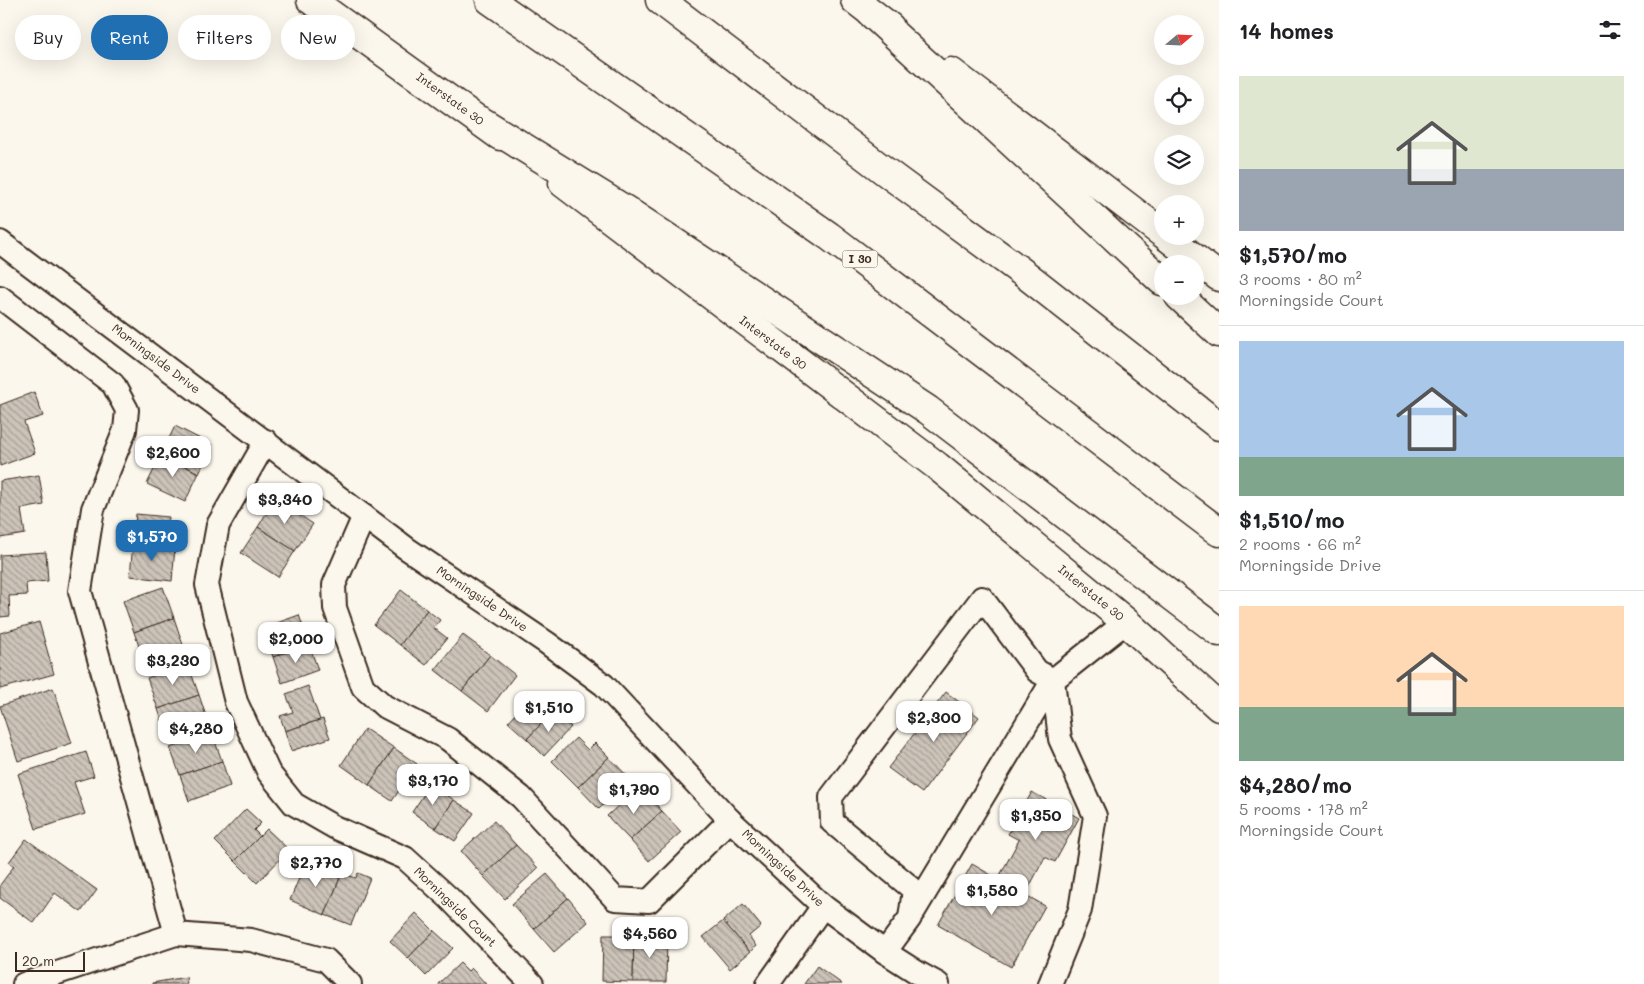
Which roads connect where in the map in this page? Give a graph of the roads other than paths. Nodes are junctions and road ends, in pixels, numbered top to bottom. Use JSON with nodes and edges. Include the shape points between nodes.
{"nodes":[{"id":1,"x":311,"y":0,"type":"edge"},
{"id":2,"x":490,"y":0,"type":"edge"},
{"id":3,"x":660,"y":0,"type":"edge"},
{"id":4,"x":863,"y":6,"type":"edge"},
{"id":5,"x":481,"y":121,"type":"junction"},
{"id":6,"x":1154,"y":227,"type":"edge"},
{"id":7,"x":0,"y":242,"type":"edge"},
{"id":8,"x":1178,"y":245,"type":"edge"},
{"id":9,"x":1154,"y":274,"type":"edge"},
{"id":10,"x":1219,"y":277,"type":"edge"},
{"id":11,"x":0,"y":297,"type":"edge"},
{"id":12,"x":1189,"y":305,"type":"edge"},
{"id":13,"x":1219,"y":333,"type":"edge"},
{"id":14,"x":1219,"y":426,"type":"edge"},
{"id":15,"x":266,"y":441,"type":"junction"},
{"id":16,"x":364,"y":516,"type":"junction"},
{"id":17,"x":1219,"y":532,"type":"edge"},
{"id":18,"x":1126,"y":622,"type":"junction"},
{"id":19,"x":1219,"y":632,"type":"edge"},
{"id":20,"x":1053,"y":680,"type":"junction"},
{"id":21,"x":1219,"y":707,"type":"edge"},
{"id":22,"x":730,"y":820,"type":"junction"},
{"id":23,"x":823,"y":906,"type":"junction"},
{"id":24,"x":910,"y":918,"type":"junction"},
{"id":25,"x":176,"y":934,"type":"junction"},
{"id":26,"x":884,"y":952,"type":"junction"},
{"id":27,"x":915,"y":979,"type":"edge"},
{"id":28,"x":24,"y":984,"type":"edge"},
{"id":29,"x":350,"y":984,"type":"edge"},
{"id":30,"x":532,"y":984,"type":"edge"},
{"id":31,"x":768,"y":984,"type":"edge"},
{"id":32,"x":938,"y":984,"type":"edge"},
{"id":33,"x":1050,"y":984,"type":"edge"}],
"edges":[{"from":1,"to":5,"type":"main road","name":"Interstate 30"},
{"from":2,"to":17,"type":"main road","number":"I 30","via":[[829,236]]},
{"from":3,"to":14,"type":"main road","via":[[1026,275]]},
{"from":4,"to":6,"type":"main road"},
{"from":4,"to":9,"type":"main road"},
{"from":5,"to":18,"type":"main road","name":"Interstate 30","via":[[937,466]]},
{"from":5,"to":19,"type":"main road","via":[[627,211],[928,410]]},
{"from":7,"to":15,"type":"street","name":"Morningside Drive"},
{"from":8,"to":10,"type":"main road"},
{"from":11,"to":25,"type":"street","via":[[113,384],[128,410],[125,430],[93,509],[80,591]]},
{"from":12,"to":13,"type":"main road"},
{"from":15,"to":16,"type":"street","name":"Morningside Drive"},
{"from":15,"to":30,"type":"street","name":"Morningside Court","via":[[218,525],[207,585],[236,702],[269,773],[294,804],[334,827],[405,858],[449,898]]},
{"from":16,"to":22,"type":"street","name":"Morningside Drive","via":[[604,685]]},
{"from":16,"to":22,"type":"street","via":[[334,585],[335,608],[362,687],[384,706],[448,739],[521,797],[615,899],[649,901]]},
{"from":18,"to":20,"type":"street"},
{"from":18,"to":21,"type":"main road","name":"Interstate 30"},
{"from":20,"to":24,"type":"street"},
{"from":20,"to":24,"type":"street","via":[[1038,671],[982,598],[830,796],[832,822],[914,890]]},
{"from":20,"to":33,"type":"street","via":[[1060,739],[1095,816],[1080,910]]},
{"from":22,"to":23,"type":"street","name":"Morningside Drive"},
{"from":23,"to":26,"type":"street","name":"Morningside Drive"},
{"from":23,"to":31,"type":"street"},
{"from":24,"to":26,"type":"street"},
{"from":25,"to":28,"type":"street"},
{"from":25,"to":29,"type":"street","via":[[251,940],[326,960]]},
{"from":26,"to":27,"type":"street","name":"Morningside Drive"},
{"from":27,"to":32,"type":"street","name":"Morningside Drive"}]}
